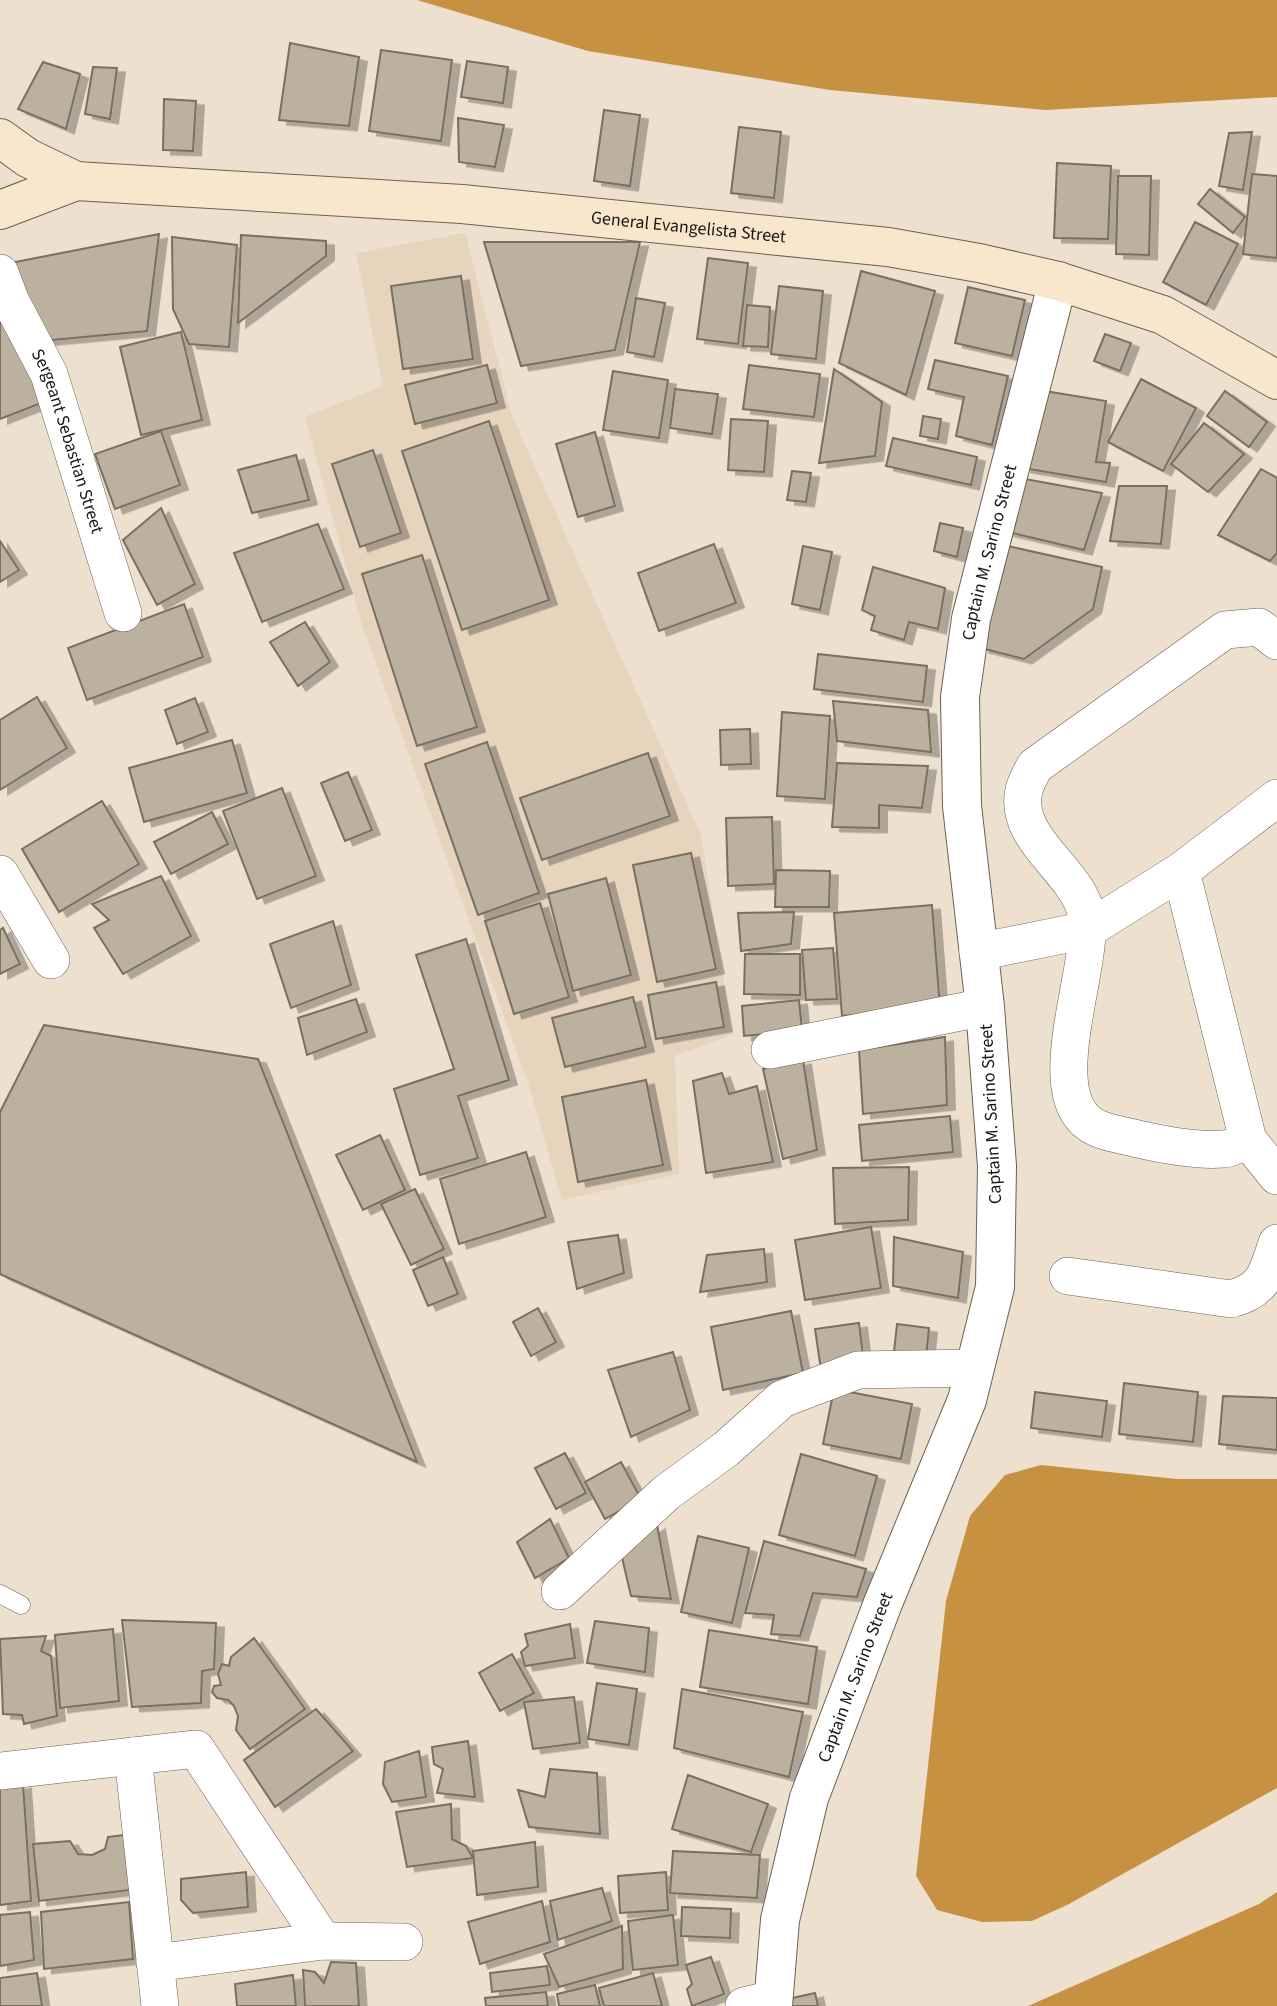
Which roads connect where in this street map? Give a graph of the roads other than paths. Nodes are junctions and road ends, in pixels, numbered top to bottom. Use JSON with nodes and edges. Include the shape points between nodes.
{"nodes":[{"id":1,"x":0,"y":138,"type":"edge"},
{"id":2,"x":76,"y":181,"type":"junction"},
{"id":3,"x":0,"y":210,"type":"edge"},
{"id":4,"x":0,"y":273,"type":"edge"},
{"id":5,"x":1058,"y":281,"type":"junction"},
{"id":6,"x":1277,"y":380,"type":"edge"},
{"id":7,"x":123,"y":613,"type":"dead end"},
{"id":8,"x":1277,"y":641,"type":"edge"},
{"id":9,"x":1277,"y":798,"type":"edge"},
{"id":10,"x":1181,"y":871,"type":"junction"},
{"id":11,"x":0,"y":874,"type":"edge"},
{"id":12,"x":1087,"y":930,"type":"junction"},
{"id":13,"x":978,"y":952,"type":"junction"},
{"id":14,"x":51,"y":960,"type":"dead end"},
{"id":15,"x":985,"y":1007,"type":"junction"},
{"id":16,"x":770,"y":1050,"type":"dead end"},
{"id":17,"x":1248,"y":1140,"type":"junction"},
{"id":18,"x":1277,"y":1176,"type":"edge"},
{"id":19,"x":1277,"y":1243,"type":"edge"},
{"id":20,"x":1068,"y":1276,"type":"dead end"},
{"id":21,"x":974,"y":1368,"type":"junction"},
{"id":22,"x":560,"y":1591,"type":"dead end"},
{"id":23,"x":0,"y":1594,"type":"edge"},
{"id":24,"x":21,"y":1605,"type":"dead end"},
{"id":25,"x":133,"y":1756,"type":"junction"},
{"id":26,"x":0,"y":1771,"type":"edge"},
{"id":27,"x":323,"y":1941,"type":"junction"},
{"id":28,"x":404,"y":1942,"type":"dead end"},
{"id":29,"x":155,"y":1963,"type":"junction"},
{"id":30,"x":763,"y":2004,"type":"edge"},
{"id":31,"x":160,"y":2006,"type":"edge"}],
"edges":[{"from":1,"to":2,"type":"main road","name":"General Evangelista Street","via":[[28,158]]},
{"from":2,"to":3,"type":"main road","name":"General Evangelista Street"},
{"from":2,"to":5,"type":"main road","name":"General Evangelista Street","via":[[435,201],[656,222],[888,247]]},
{"from":4,"to":7,"type":"street","name":"Sergeant Sebastian Street","via":[[49,374]]},
{"from":5,"to":6,"type":"main road","name":"General Evangelista Street","via":[[1163,315]]},
{"from":5,"to":13,"type":"street","name":"Captain M. Sarino Street","via":[[971,619],[960,697],[962,806]]},
{"from":8,"to":12,"type":"street","via":[[1259,627],[1225,630],[1035,766],[1023,791],[1025,824],[1079,893]]},
{"from":9,"to":10,"type":"street"},
{"from":10,"to":12,"type":"street"},
{"from":10,"to":17,"type":"street"},
{"from":11,"to":14,"type":"street"},
{"from":12,"to":13,"type":"street"},
{"from":12,"to":17,"type":"street","via":[[1070,1034],[1070,1083],[1077,1109],[1095,1128],[1154,1143],[1225,1150]]},
{"from":13,"to":15,"type":"street","name":"Captain M. Sarino Street"},
{"from":15,"to":16,"type":"street"},
{"from":15,"to":21,"type":"street","name":"Captain M. Sarino Street","via":[[997,1167],[995,1287]]},
{"from":17,"to":18,"type":"street"},
{"from":19,"to":20,"type":"street","via":[[1265,1278],[1250,1294],[1231,1299]]},
{"from":21,"to":22,"type":"street","via":[[858,1370],[782,1399],[726,1450],[666,1493]]},
{"from":21,"to":30,"type":"street","name":"Captain M. Sarino Street","via":[[967,1400],[809,1798]]},
{"from":23,"to":24,"type":"lane"},
{"from":25,"to":26,"type":"street"},
{"from":25,"to":27,"type":"street","via":[[196,1749]]},
{"from":25,"to":29,"type":"street"},
{"from":27,"to":28,"type":"street"},
{"from":27,"to":29,"type":"street"},
{"from":29,"to":31,"type":"street"}]}
